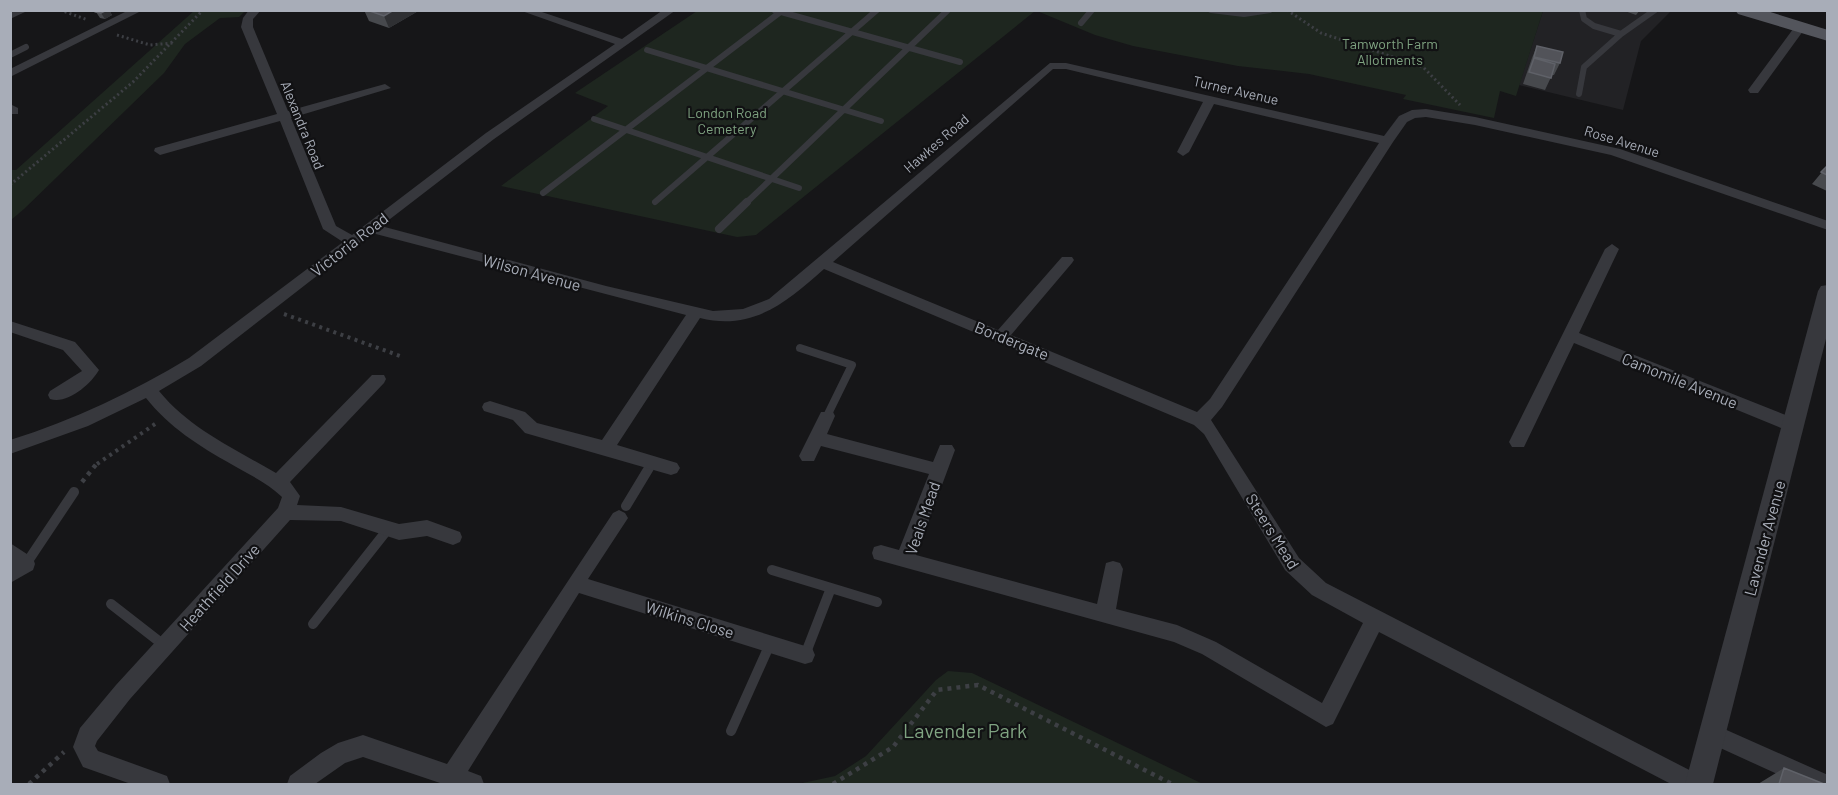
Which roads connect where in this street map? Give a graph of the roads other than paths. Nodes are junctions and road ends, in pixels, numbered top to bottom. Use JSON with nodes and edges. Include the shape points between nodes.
{"nodes":[{"id":1,"x":21,"y":10,"type":"edge"},
{"id":2,"x":138,"y":10,"type":"edge"},
{"id":3,"x":256,"y":10,"type":"edge"},
{"id":4,"x":524,"y":10,"type":"edge"},
{"id":5,"x":671,"y":10,"type":"edge"},
{"id":6,"x":877,"y":10,"type":"edge"},
{"id":7,"x":948,"y":10,"type":"edge"},
{"id":8,"x":1092,"y":10,"type":"edge"},
{"id":9,"x":1211,"y":10,"type":"edge"},
{"id":10,"x":1270,"y":10,"type":"edge"},
{"id":11,"x":1582,"y":10,"type":"edge"},
{"id":12,"x":1655,"y":10,"type":"edge"},
{"id":13,"x":1744,"y":10,"type":"edge"},
{"id":14,"x":779,"y":11,"type":"edge"},
{"id":15,"x":10,"y":16,"type":"edge"},
{"id":16,"x":1081,"y":23,"type":"dead end"},
{"id":17,"x":1800,"y":27,"type":"junction"},
{"id":18,"x":851,"y":32,"type":"junction"},
{"id":19,"x":1620,"y":34,"type":"junction"},
{"id":20,"x":1827,"y":36,"type":"edge"},
{"id":21,"x":623,"y":43,"type":"junction"},
{"id":22,"x":26,"y":47,"type":"dead end"},
{"id":23,"x":910,"y":48,"type":"junction"},
{"id":24,"x":647,"y":50,"type":"dead end"},
{"id":25,"x":10,"y":54,"type":"edge"},
{"id":26,"x":960,"y":62,"type":"dead end"},
{"id":27,"x":707,"y":68,"type":"junction"},
{"id":28,"x":1077,"y":68,"type":"joint"},
{"id":29,"x":10,"y":74,"type":"edge"},
{"id":30,"x":385,"y":87,"type":"dead end"},
{"id":31,"x":1754,"y":90,"type":"dead end"},
{"id":32,"x":783,"y":91,"type":"junction"},
{"id":33,"x":1580,"y":94,"type":"dead end"},
{"id":34,"x":1210,"y":99,"type":"junction"},
{"id":35,"x":844,"y":110,"type":"junction"},
{"id":36,"x":284,"y":116,"type":"junction"},
{"id":37,"x":594,"y":119,"type":"dead end"},
{"id":38,"x":881,"y":121,"type":"dead end"},
{"id":39,"x":627,"y":130,"type":"junction"},
{"id":40,"x":1387,"y":141,"type":"junction"},
{"id":41,"x":160,"y":151,"type":"dead end"},
{"id":42,"x":1183,"y":152,"type":"dead end"},
{"id":43,"x":707,"y":157,"type":"junction"},
{"id":44,"x":771,"y":179,"type":"junction"},
{"id":45,"x":799,"y":188,"type":"dead end"},
{"id":46,"x":543,"y":193,"type":"dead end"},
{"id":47,"x":655,"y":202,"type":"dead end"},
{"id":48,"x":1827,"y":226,"type":"edge"},
{"id":49,"x":370,"y":228,"type":"junction"},
{"id":50,"x":719,"y":230,"type":"dead end"},
{"id":51,"x":352,"y":241,"type":"junction"},
{"id":52,"x":1612,"y":249,"type":"dead end"},
{"id":53,"x":1067,"y":260,"type":"dead end"},
{"id":54,"x":822,"y":263,"type":"junction"},
{"id":55,"x":1827,"y":291,"type":"edge"},
{"id":56,"x":696,"y":312,"type":"junction"},
{"id":57,"x":10,"y":326,"type":"edge"},
{"id":58,"x":1568,"y":335,"type":"junction"},
{"id":59,"x":1000,"y":336,"type":"junction"},
{"id":60,"x":800,"y":348,"type":"dead end"},
{"id":61,"x":378,"y":379,"type":"dead end"},
{"id":62,"x":149,"y":391,"type":"junction"},
{"id":63,"x":56,"y":395,"type":"dead end"},
{"id":64,"x":490,"y":407,"type":"dead end"},
{"id":65,"x":827,"y":416,"type":"joint"},
{"id":66,"x":1200,"y":420,"type":"junction"},
{"id":67,"x":1792,"y":425,"type":"junction"},
{"id":68,"x":817,"y":438,"type":"junction"},
{"id":69,"x":1518,"y":442,"type":"dead end"},
{"id":70,"x":10,"y":447,"type":"edge"},
{"id":71,"x":606,"y":448,"type":"junction"},
{"id":72,"x":946,"y":450,"type":"dead end"},
{"id":73,"x":808,"y":456,"type":"dead end"},
{"id":74,"x":652,"y":463,"type":"junction"},
{"id":75,"x":671,"y":468,"type":"dead end"},
{"id":76,"x":939,"y":470,"type":"junction"},
{"id":77,"x":278,"y":483,"type":"junction"},
{"id":78,"x":74,"y":492,"type":"road end"},
{"id":79,"x":286,"y":512,"type":"junction"},
{"id":80,"x":622,"y":512,"type":"joint"},
{"id":81,"x":388,"y":529,"type":"junction"},
{"id":82,"x":453,"y":537,"type":"dead end"},
{"id":83,"x":10,"y":551,"type":"edge"},
{"id":84,"x":881,"y":553,"type":"dead end"},
{"id":85,"x":905,"y":560,"type":"junction"},
{"id":86,"x":1113,"y":569,"type":"dead end"},
{"id":87,"x":18,"y":570,"type":"edge"},
{"id":88,"x":772,"y":570,"type":"dead end"},
{"id":89,"x":575,"y":583,"type":"junction"},
{"id":90,"x":831,"y":588,"type":"junction"},
{"id":91,"x":877,"y":602,"type":"dead end"},
{"id":92,"x":111,"y":604,"type":"dead end"},
{"id":93,"x":1105,"y":613,"type":"junction"},
{"id":94,"x":1375,"y":620,"type":"junction"},
{"id":95,"x":313,"y":624,"type":"dead end"},
{"id":96,"x":770,"y":644,"type":"junction"},
{"id":97,"x":166,"y":646,"type":"junction"},
{"id":98,"x":805,"y":655,"type":"joint"},
{"id":99,"x":731,"y":731,"type":"dead end"},
{"id":100,"x":1713,"y":734,"type":"junction"},
{"id":101,"x":452,"y":777,"type":"junction"},
{"id":102,"x":159,"y":784,"type":"edge"},
{"id":103,"x":298,"y":784,"type":"edge"},
{"id":104,"x":473,"y":784,"type":"edge"},
{"id":105,"x":1693,"y":784,"type":"edge"},
{"id":106,"x":1699,"y":784,"type":"edge"},
{"id":107,"x":1823,"y":784,"type":"edge"}],
"edges":[{"from":1,"to":15,"type":"street"},
{"from":2,"to":29,"type":"street"},
{"from":3,"to":36,"type":"street","name":"Alexandra Road","via":[[247,25]]},
{"from":4,"to":21,"type":"street"},
{"from":5,"to":21,"type":"street","name":"Victoria Road"},
{"from":6,"to":18,"type":"lane"},
{"from":7,"to":23,"type":"lane"},
{"from":8,"to":16,"type":"lane"},
{"from":9,"to":10,"type":"lane","via":[[1244,14]]},
{"from":11,"to":19,"type":"lane","via":[[1584,19],[1594,26]]},
{"from":12,"to":19,"type":"lane"},
{"from":13,"to":17,"type":"main road"},
{"from":14,"to":18,"type":"lane"},
{"from":14,"to":27,"type":"lane"},
{"from":17,"to":20,"type":"main road"},
{"from":17,"to":31,"type":"street"},
{"from":18,"to":23,"type":"lane"},
{"from":18,"to":32,"type":"lane"},
{"from":19,"to":33,"type":"lane","via":[[1584,67]]},
{"from":21,"to":49,"type":"street","name":"Victoria Road","via":[[490,136]]},
{"from":22,"to":25,"type":"lane"},
{"from":23,"to":26,"type":"lane"},
{"from":23,"to":35,"type":"lane"},
{"from":24,"to":27,"type":"lane"},
{"from":27,"to":32,"type":"lane"},
{"from":27,"to":39,"type":"lane"},
{"from":28,"to":34,"type":"street","name":"Turner Avenue"},
{"from":28,"to":54,"type":"street","name":"Hawkes Road","via":[[1059,65],[1043,69]]},
{"from":30,"to":36,"type":"street"},
{"from":32,"to":35,"type":"lane"},
{"from":32,"to":43,"type":"lane"},
{"from":34,"to":40,"type":"street","name":"Turner Avenue"},
{"from":34,"to":42,"type":"street"},
{"from":35,"to":38,"type":"lane"},
{"from":35,"to":44,"type":"lane"},
{"from":36,"to":41,"type":"street"},
{"from":36,"to":51,"type":"street","name":"Alexandra Road","via":[[330,229]]},
{"from":37,"to":39,"type":"lane"},
{"from":39,"to":43,"type":"lane"},
{"from":39,"to":46,"type":"lane"},
{"from":40,"to":48,"type":"street","name":"Rose Avenue","via":[[1403,119],[1412,114],[1474,121],[1615,152]]},
{"from":40,"to":66,"type":"street","via":[[1216,403]]},
{"from":43,"to":44,"type":"lane"},
{"from":43,"to":47,"type":"lane"},
{"from":44,"to":45,"type":"lane"},
{"from":44,"to":50,"type":"lane"},
{"from":49,"to":51,"type":"street","name":"Victoria Road"},
{"from":49,"to":56,"type":"street","name":"Wilson Avenue"},
{"from":51,"to":62,"type":"street","name":"Victoria Road","via":[[195,362]]},
{"from":52,"to":58,"type":"street"},
{"from":53,"to":59,"type":"street"},
{"from":54,"to":56,"type":"street","name":"Wilson Avenue","via":[[774,303],[760,309],[726,316]]},
{"from":54,"to":59,"type":"street","name":"Bordergate"},
{"from":55,"to":67,"type":"street","name":"Lavender Avenue"},
{"from":56,"to":71,"type":"street"},
{"from":57,"to":63,"type":"street","via":[[69,346],[91,370],[85,379]]},
{"from":58,"to":67,"type":"street","name":"Camomile Avenue"},
{"from":58,"to":69,"type":"street"},
{"from":59,"to":66,"type":"street","name":"Bordergate"},
{"from":60,"to":65,"type":"lane","via":[[852,365]]},
{"from":61,"to":77,"type":"street"},
{"from":62,"to":70,"type":"street","name":"Victoria Road","via":[[67,428]]},
{"from":62,"to":77,"type":"street","via":[[193,433]]},
{"from":64,"to":71,"type":"street","via":[[519,416],[531,428]]},
{"from":65,"to":68,"type":"street"},
{"from":66,"to":94,"type":"street","name":"Steers Mead","via":[[1210,429],[1299,573],[1319,589]]},
{"from":67,"to":100,"type":"street","name":"Lavender Avenue"},
{"from":68,"to":73,"type":"street"},
{"from":68,"to":76,"type":"street","name":"Veals Mead"},
{"from":71,"to":74,"type":"street"},
{"from":72,"to":76,"type":"street"},
{"from":74,"to":75,"type":"street"},
{"from":74,"to":80,"type":"lane"},
{"from":76,"to":85,"type":"street","name":"Veals Mead"},
{"from":77,"to":79,"type":"street","via":[[291,496]]},
{"from":78,"to":87,"type":"lane"},
{"from":79,"to":81,"type":"street","via":[[341,514]]},
{"from":79,"to":97,"type":"street","name":"Heathfield Drive"},
{"from":80,"to":89,"type":"street"},
{"from":81,"to":82,"type":"street","via":[[399,532],[427,528]]},
{"from":81,"to":95,"type":"lane"},
{"from":83,"to":87,"type":"street"},
{"from":84,"to":85,"type":"street"},
{"from":85,"to":93,"type":"street","name":"Veals Mead"},
{"from":86,"to":93,"type":"street"},
{"from":88,"to":90,"type":"lane"},
{"from":89,"to":96,"type":"street","name":"Wilkins Close"},
{"from":89,"to":101,"type":"street"},
{"from":90,"to":91,"type":"lane"},
{"from":90,"to":98,"type":"lane"},
{"from":92,"to":97,"type":"lane"},
{"from":93,"to":94,"type":"street","name":"Veals Mead","via":[[1209,648],[1326,717]]},
{"from":94,"to":105,"type":"street","name":"Steers Mead"},
{"from":96,"to":98,"type":"street","name":"Wilkins Close"},
{"from":96,"to":99,"type":"lane"},
{"from":97,"to":102,"type":"street","name":"Heathfield Drive","via":[[88,735],[84,747],[90,759]]},
{"from":100,"to":106,"type":"street","name":"Lavender Avenue"},
{"from":100,"to":107,"type":"street"},
{"from":101,"to":103,"type":"street","via":[[363,746],[342,752]]},
{"from":101,"to":104,"type":"street"}]}
